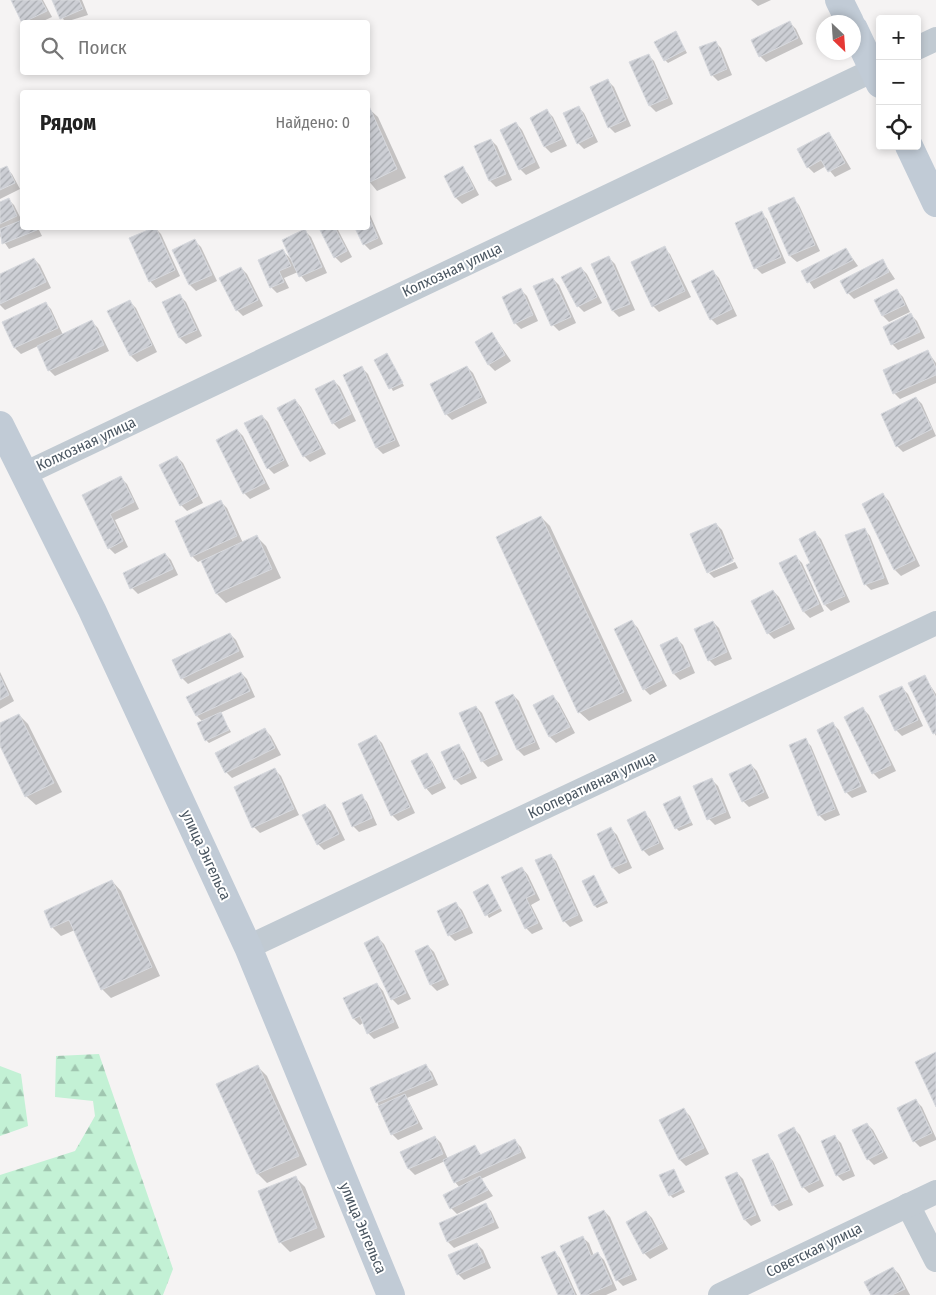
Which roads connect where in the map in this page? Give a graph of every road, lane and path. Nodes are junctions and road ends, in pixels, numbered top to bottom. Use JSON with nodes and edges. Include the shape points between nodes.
{"nodes":[{"id":1,"x":839,"y":0,"type":"edge"},
{"id":2,"x":846,"y":15,"type":"edge"},
{"id":3,"x":936,"y":39,"type":"edge"},
{"id":4,"x":861,"y":42,"type":"edge"},
{"id":5,"x":921,"y":46,"type":"edge"},
{"id":6,"x":876,"y":70,"type":"edge"},
{"id":7,"x":876,"y":75,"type":"edge"},
{"id":8,"x":911,"y":150,"type":"edge"},
{"id":9,"x":936,"y":203,"type":"edge"},
{"id":10,"x":0,"y":425,"type":"edge"},
{"id":11,"x":24,"y":474,"type":"junction"},
{"id":12,"x":936,"y":623,"type":"edge"},
{"id":13,"x":248,"y":947,"type":"junction"},
{"id":14,"x":936,"y":1192,"type":"edge"},
{"id":15,"x":908,"y":1205,"type":"junction"},
{"id":16,"x":936,"y":1260,"type":"edge"},
{"id":17,"x":391,"y":1295,"type":"edge"},
{"id":18,"x":720,"y":1295,"type":"edge"}],
"edges":[{"from":1,"to":2,"type":"main road"},
{"from":3,"to":5,"type":"street"},
{"from":4,"to":6,"type":"main road"},
{"from":7,"to":11,"type":"street","name":"Колхозная улица"},
{"from":8,"to":9,"type":"main road"},
{"from":10,"to":11,"type":"main road","name":"улица Энгельса"},
{"from":11,"to":13,"type":"main road","name":"улица Энгельса","via":[[92,610]]},
{"from":12,"to":13,"type":"street","name":"Кооперативная улица"},
{"from":13,"to":17,"type":"main road","name":"улица Энгельса"},
{"from":14,"to":15,"type":"street","name":"Советская улица"},
{"from":15,"to":16,"type":"street"},
{"from":15,"to":18,"type":"street","name":"Советская улица"}]}
